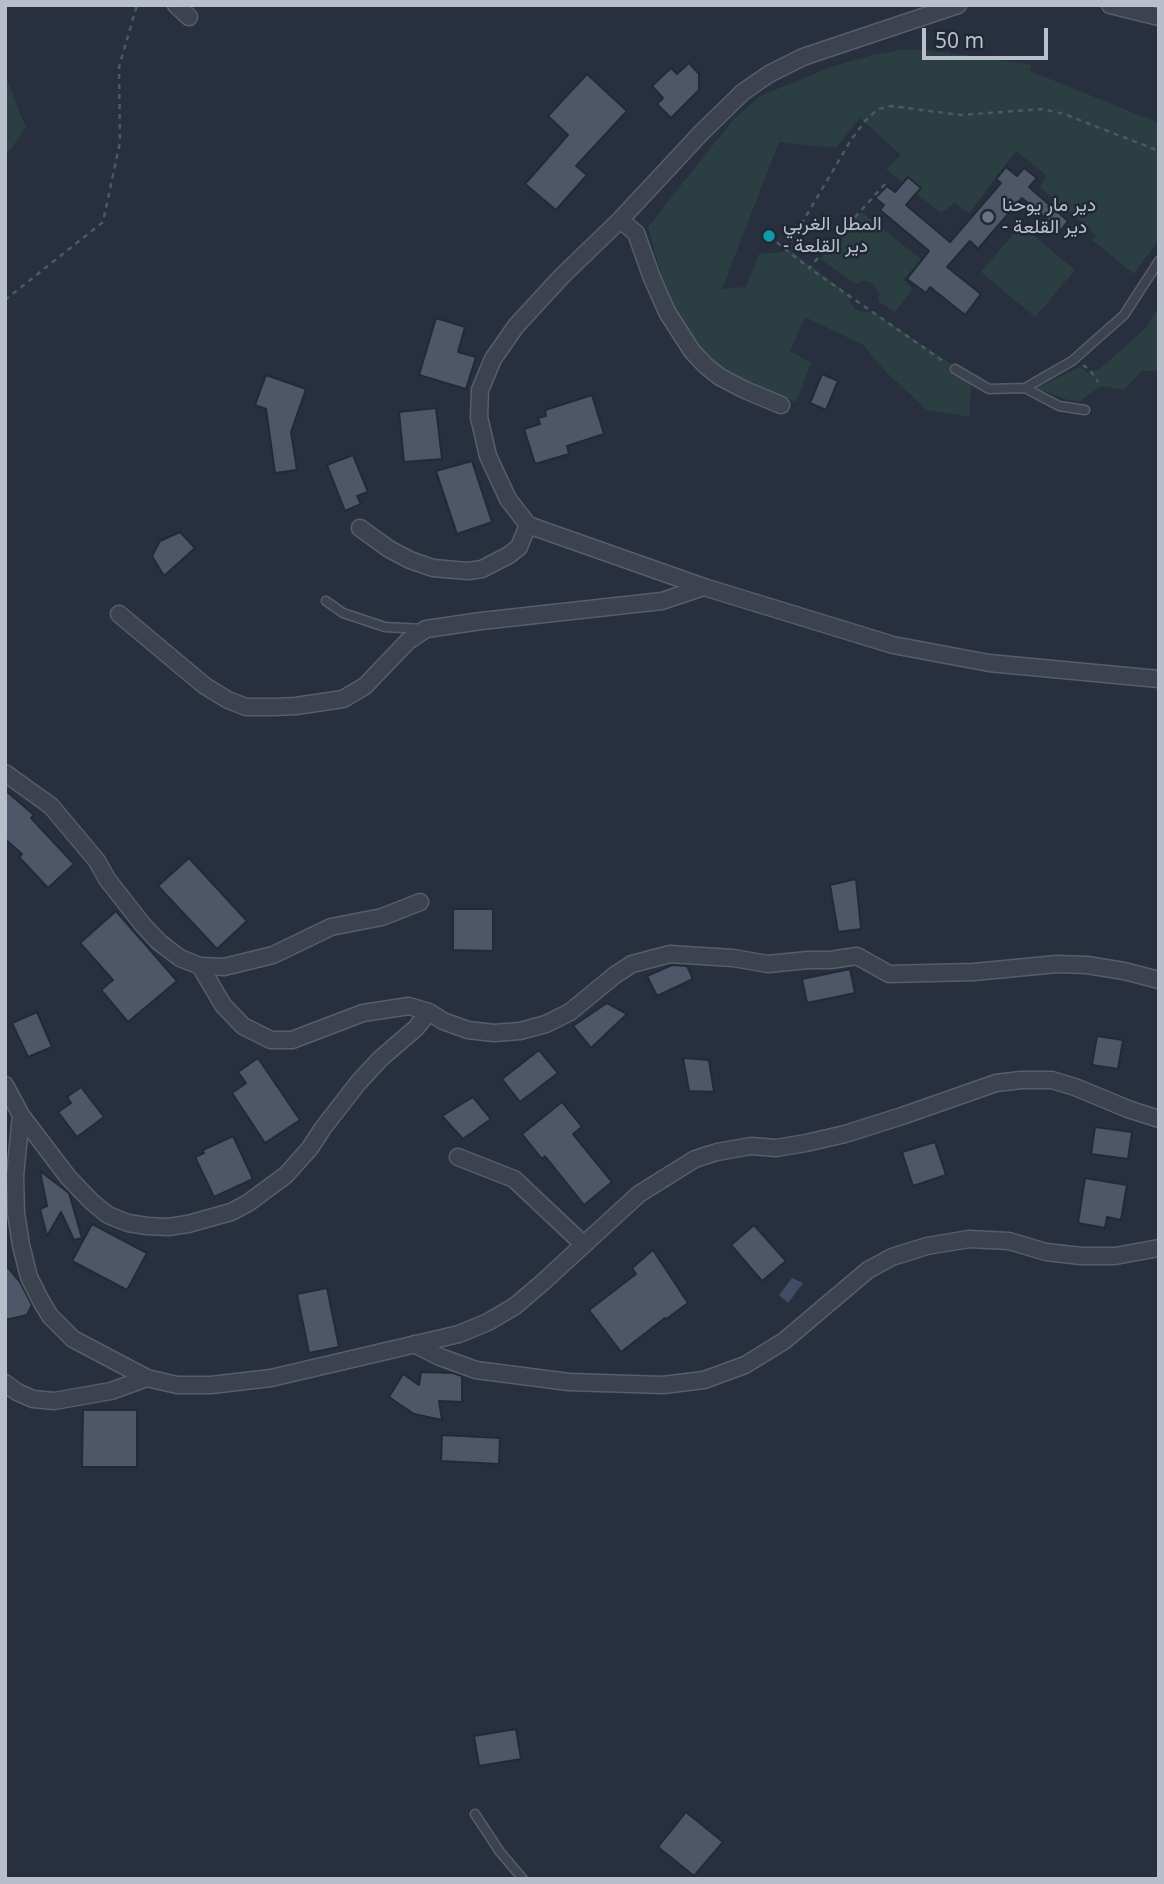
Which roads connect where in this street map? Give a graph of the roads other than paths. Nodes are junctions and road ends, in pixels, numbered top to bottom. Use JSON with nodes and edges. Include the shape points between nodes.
{"nodes":[{"id":1,"x":176,"y":5,"type":"edge"},
{"id":2,"x":958,"y":5,"type":"edge"},
{"id":3,"x":1110,"y":5,"type":"edge"},
{"id":4,"x":189,"y":17,"type":"dead end"},
{"id":5,"x":1159,"y":17,"type":"edge"},
{"id":6,"x":620,"y":220,"type":"junction"},
{"id":7,"x":1159,"y":261,"type":"edge"},
{"id":8,"x":952,"y":367,"type":"road end"},
{"id":9,"x":1025,"y":388,"type":"junction"},
{"id":10,"x":781,"y":405,"type":"dead end"},
{"id":11,"x":1086,"y":410,"type":"dead end"},
{"id":12,"x":528,"y":525,"type":"junction"},
{"id":13,"x":360,"y":528,"type":"dead end"},
{"id":14,"x":704,"y":587,"type":"junction"},
{"id":15,"x":326,"y":601,"type":"dead end"},
{"id":16,"x":118,"y":614,"type":"dead end"},
{"id":17,"x":426,"y":629,"type":"junction"},
{"id":18,"x":1159,"y":679,"type":"edge"},
{"id":19,"x":5,"y":773,"type":"edge"},
{"id":20,"x":420,"y":902,"type":"dead end"},
{"id":21,"x":200,"y":966,"type":"junction"},
{"id":22,"x":1159,"y":979,"type":"edge"},
{"id":23,"x":429,"y":1012,"type":"junction"},
{"id":24,"x":5,"y":1085,"type":"edge"},
{"id":25,"x":21,"y":1115,"type":"junction"},
{"id":26,"x":1159,"y":1119,"type":"edge"},
{"id":27,"x":458,"y":1157,"type":"dead end"},
{"id":28,"x":583,"y":1244,"type":"junction"},
{"id":29,"x":1159,"y":1248,"type":"edge"},
{"id":30,"x":414,"y":1344,"type":"junction"},
{"id":31,"x":147,"y":1378,"type":"junction"},
{"id":32,"x":5,"y":1383,"type":"edge"},
{"id":33,"x":475,"y":1814,"type":"dead end"},
{"id":34,"x":523,"y":1879,"type":"edge"}],
"edges":[{"from":1,"to":4,"type":"street"},
{"from":2,"to":6,"type":"street","via":[[803,57],[768,74],[701,133]]},
{"from":3,"to":5,"type":"street"},
{"from":6,"to":10,"type":"street","via":[[636,233],[667,312],[692,351],[720,377]]},
{"from":6,"to":12,"type":"street","via":[[516,326],[493,359],[480,390],[479,417],[488,456],[508,499]]},
{"from":7,"to":9,"type":"lane","via":[[1124,315],[1072,361]]},
{"from":8,"to":9,"type":"lane","via":[[989,389]]},
{"from":9,"to":11,"type":"lane","via":[[1059,406]]},
{"from":12,"to":13,"type":"street","via":[[519,547],[509,555],[468,571],[433,568],[411,560]]},
{"from":12,"to":14,"type":"street"},
{"from":14,"to":17,"type":"street","via":[[662,601]]},
{"from":14,"to":18,"type":"street","via":[[893,645],[989,663]]},
{"from":15,"to":17,"type":"lane","via":[[343,613],[385,627]]},
{"from":16,"to":17,"type":"street","via":[[205,686],[228,700],[260,708],[343,699],[365,686],[408,641]]},
{"from":19,"to":21,"type":"street","via":[[51,806],[159,942]]},
{"from":20,"to":21,"type":"street","via":[[382,917],[331,927],[273,955],[224,967]]},
{"from":21,"to":23,"type":"street","via":[[223,1005],[243,1026],[271,1040],[292,1040],[363,1013],[409,1006]]},
{"from":22,"to":23,"type":"street","via":[[1087,965],[889,974],[857,956],[768,964],[670,954],[632,964],[570,1012],[520,1031],[468,1030]]},
{"from":23,"to":25,"type":"street","via":[[380,1059],[286,1175],[231,1213],[208,1220],[157,1227],[108,1215],[68,1177]]},
{"from":24,"to":25,"type":"street"},
{"from":25,"to":31,"type":"street","via":[[16,1213],[29,1277],[50,1316],[73,1339]]},
{"from":26,"to":28,"type":"street","via":[[1052,1080],[996,1083],[845,1133],[695,1159],[639,1194]]},
{"from":27,"to":28,"type":"street","via":[[514,1179]]},
{"from":28,"to":30,"type":"street","via":[[515,1306],[488,1322]]},
{"from":29,"to":30,"type":"street","via":[[1081,1256],[1009,1241],[970,1239],[927,1246],[868,1270],[784,1341],[745,1365],[704,1380],[663,1385],[569,1382],[476,1370]]},
{"from":30,"to":31,"type":"street","via":[[271,1378],[211,1385],[177,1385]]},
{"from":31,"to":32,"type":"street","via":[[111,1391],[54,1401],[33,1399]]},
{"from":33,"to":34,"type":"lane"}]}
